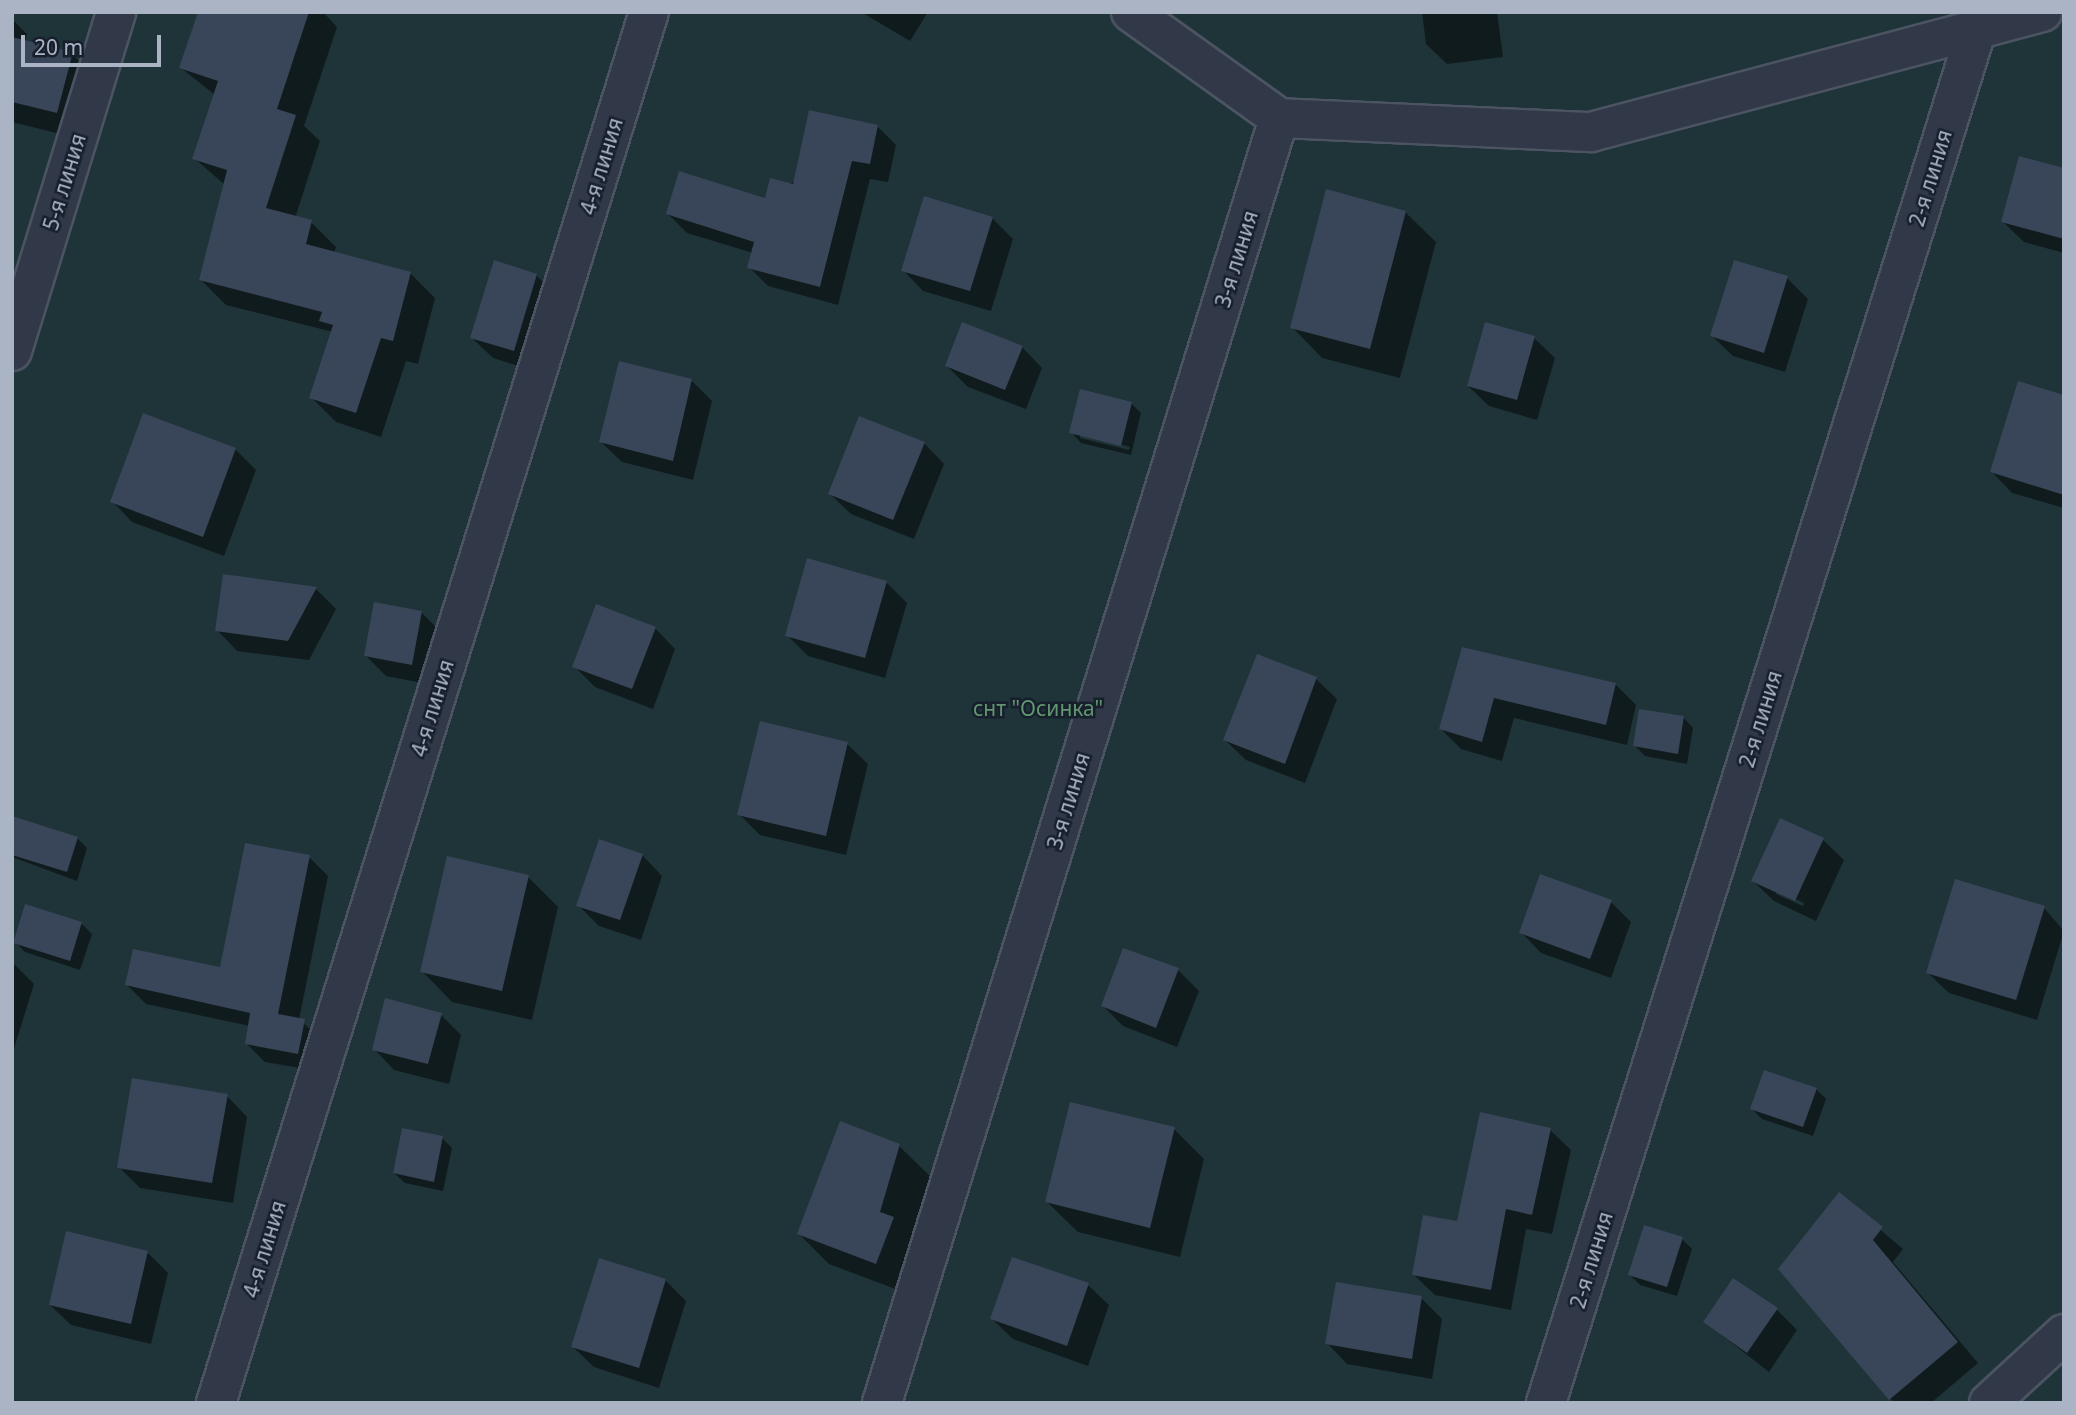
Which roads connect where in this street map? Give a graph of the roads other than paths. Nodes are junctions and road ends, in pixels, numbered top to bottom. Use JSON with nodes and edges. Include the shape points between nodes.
{"nodes":[{"id":1,"x":116,"y":12,"type":"edge"},
{"id":2,"x":649,"y":12,"type":"edge"},
{"id":3,"x":1131,"y":12,"type":"edge"},
{"id":4,"x":2042,"y":12,"type":"edge"},
{"id":5,"x":1975,"y":35,"type":"junction"},
{"id":6,"x":1279,"y":118,"type":"junction"},
{"id":7,"x":12,"y":351,"type":"edge"},
{"id":8,"x":2064,"y":1334,"type":"edge"},
{"id":9,"x":216,"y":1403,"type":"edge"},
{"id":10,"x":882,"y":1403,"type":"edge"},
{"id":11,"x":1546,"y":1403,"type":"edge"},
{"id":12,"x":1989,"y":1403,"type":"edge"}],
"edges":[{"from":1,"to":7,"type":"street","name":"5-я линия"},
{"from":2,"to":9,"type":"street","name":"4-я линия"},
{"from":3,"to":6,"type":"street"},
{"from":4,"to":5,"type":"street"},
{"from":5,"to":6,"type":"street","via":[[1591,132]]},
{"from":5,"to":11,"type":"street","name":"2-я линия"},
{"from":6,"to":10,"type":"street","name":"3-я линия"},
{"from":8,"to":12,"type":"street"}]}
